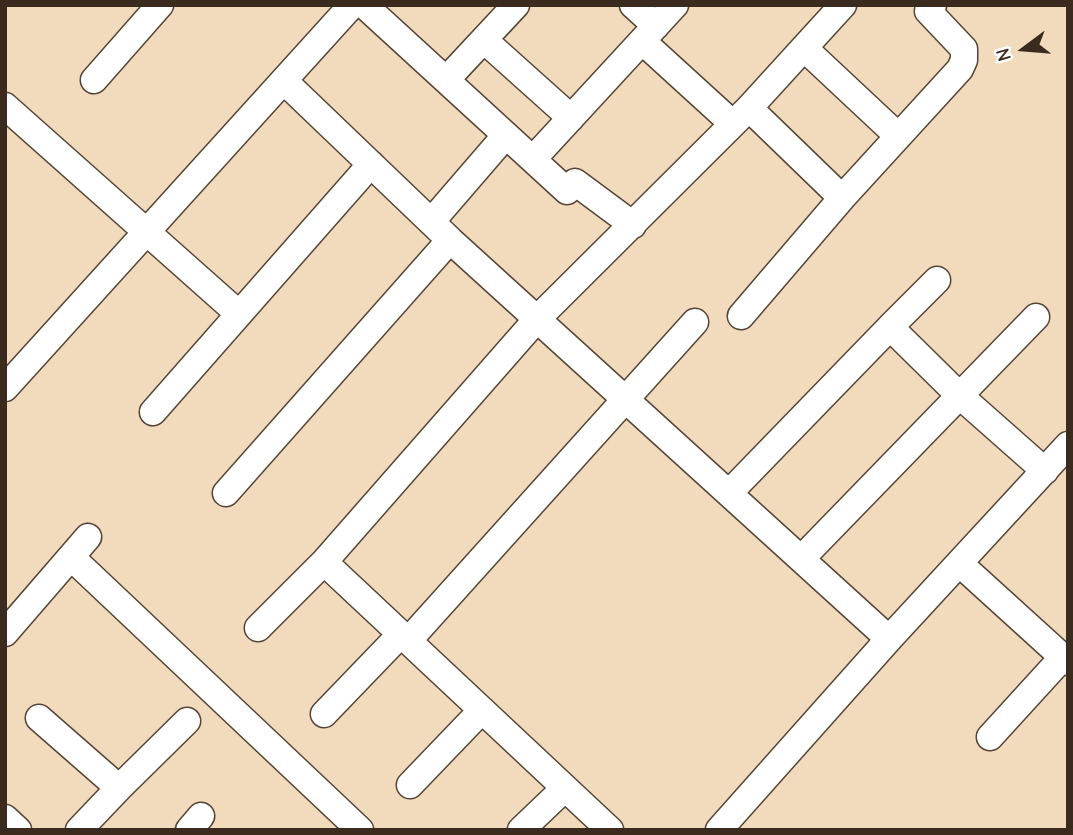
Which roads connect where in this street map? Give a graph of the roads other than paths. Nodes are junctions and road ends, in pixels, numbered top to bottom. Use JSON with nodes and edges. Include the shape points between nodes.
{"nodes":[{"id":1,"x":160,"y":5,"type":"edge"},
{"id":2,"x":364,"y":5,"type":"edge"},
{"id":3,"x":516,"y":5,"type":"edge"},
{"id":4,"x":633,"y":5,"type":"edge"},
{"id":5,"x":675,"y":5,"type":"edge"},
{"id":6,"x":843,"y":5,"type":"edge"},
{"id":7,"x":928,"y":7,"type":"edge"},
{"id":8,"x":336,"y":11,"type":"edge"},
{"id":9,"x":649,"y":33,"type":"junction"},
{"id":10,"x":484,"y":40,"type":"junction"},
{"id":11,"x":804,"y":48,"type":"junction"},
{"id":12,"x":94,"y":80,"type":"dead end"},
{"id":13,"x":284,"y":80,"type":"junction"},
{"id":14,"x":446,"y":80,"type":"junction"},
{"id":15,"x":5,"y":106,"type":"edge"},
{"id":16,"x":741,"y":116,"type":"junction"},
{"id":17,"x":571,"y":118,"type":"junction"},
{"id":18,"x":506,"y":135,"type":"junction"},
{"id":19,"x":898,"y":136,"type":"junction"},
{"id":20,"x":533,"y":159,"type":"junction"},
{"id":21,"x":371,"y":164,"type":"junction"},
{"id":22,"x":842,"y":198,"type":"junction"},
{"id":23,"x":431,"y":222,"type":"junction"},
{"id":24,"x":633,"y":225,"type":"junction"},
{"id":25,"x":146,"y":233,"type":"junction"},
{"id":26,"x":450,"y":240,"type":"junction"},
{"id":27,"x":937,"y":280,"type":"dead end"},
{"id":28,"x":239,"y":314,"type":"junction"},
{"id":29,"x":741,"y":316,"type":"dead end"},
{"id":30,"x":1036,"y":317,"type":"dead end"},
{"id":31,"x":537,"y":318,"type":"junction"},
{"id":32,"x":695,"y":322,"type":"dead end"},
{"id":33,"x":890,"y":327,"type":"junction"},
{"id":34,"x":5,"y":388,"type":"edge"},
{"id":35,"x":959,"y":395,"type":"junction"},
{"id":36,"x":625,"y":398,"type":"junction"},
{"id":37,"x":153,"y":412,"type":"dead end"},
{"id":38,"x":1059,"y":459,"type":"edge"},
{"id":39,"x":226,"y":493,"type":"dead end"},
{"id":40,"x":729,"y":493,"type":"junction"},
{"id":41,"x":88,"y":537,"type":"dead end"},
{"id":42,"x":71,"y":557,"type":"junction"},
{"id":43,"x":802,"y":559,"type":"junction"},
{"id":44,"x":324,"y":562,"type":"junction"},
{"id":45,"x":959,"y":563,"type":"junction"},
{"id":46,"x":258,"y":628,"type":"dead end"},
{"id":47,"x":5,"y":632,"type":"edge"},
{"id":48,"x":404,"y":637,"type":"junction"},
{"id":49,"x":889,"y":639,"type":"junction"},
{"id":50,"x":1065,"y":659,"type":"edge"},
{"id":51,"x":482,"y":710,"type":"junction"},
{"id":52,"x":324,"y":715,"type":"dead end"},
{"id":53,"x":38,"y":718,"type":"dead end"},
{"id":54,"x":187,"y":721,"type":"dead end"},
{"id":55,"x":990,"y":737,"type":"dead end"},
{"id":56,"x":410,"y":785,"type":"dead end"},
{"id":57,"x":119,"y":788,"type":"junction"},
{"id":58,"x":565,"y":788,"type":"junction"},
{"id":59,"x":5,"y":818,"type":"edge"},
{"id":60,"x":18,"y":830,"type":"edge"},
{"id":61,"x":79,"y":830,"type":"edge"},
{"id":62,"x":360,"y":830,"type":"edge"},
{"id":63,"x":521,"y":830,"type":"edge"},
{"id":64,"x":610,"y":830,"type":"edge"},
{"id":65,"x":719,"y":830,"type":"edge"}],
"edges":[{"from":1,"to":12,"type":"street"},
{"from":2,"to":14,"type":"street"},
{"from":3,"to":10,"type":"street"},
{"from":4,"to":9,"type":"street"},
{"from":5,"to":9,"type":"street"},
{"from":6,"to":11,"type":"street"},
{"from":7,"to":19,"type":"street","via":[[964,49],[964,60]]},
{"from":8,"to":13,"type":"street"},
{"from":9,"to":16,"type":"street"},
{"from":9,"to":17,"type":"street"},
{"from":10,"to":14,"type":"street"},
{"from":10,"to":17,"type":"street"},
{"from":11,"to":16,"type":"street"},
{"from":11,"to":19,"type":"street"},
{"from":13,"to":21,"type":"street"},
{"from":13,"to":25,"type":"street"},
{"from":14,"to":18,"type":"street"},
{"from":15,"to":25,"type":"street"},
{"from":16,"to":22,"type":"street"},
{"from":16,"to":24,"type":"street"},
{"from":17,"to":20,"type":"street"},
{"from":18,"to":20,"type":"street"},
{"from":18,"to":23,"type":"street"},
{"from":19,"to":22,"type":"street"},
{"from":20,"to":24,"type":"street"},
{"from":21,"to":23,"type":"street"},
{"from":21,"to":28,"type":"street"},
{"from":22,"to":29,"type":"street"},
{"from":23,"to":26,"type":"street"},
{"from":24,"to":31,"type":"street"},
{"from":25,"to":28,"type":"street"},
{"from":25,"to":34,"type":"street"},
{"from":26,"to":31,"type":"street"},
{"from":26,"to":39,"type":"street"},
{"from":27,"to":33,"type":"street"},
{"from":28,"to":37,"type":"street"},
{"from":30,"to":35,"type":"street"},
{"from":31,"to":36,"type":"street"},
{"from":31,"to":44,"type":"street"},
{"from":32,"to":36,"type":"street"},
{"from":33,"to":35,"type":"street"},
{"from":33,"to":40,"type":"street"},
{"from":35,"to":38,"type":"street"},
{"from":35,"to":43,"type":"street"},
{"from":36,"to":40,"type":"street"},
{"from":36,"to":48,"type":"street"},
{"from":38,"to":45,"type":"street"},
{"from":40,"to":43,"type":"street"},
{"from":41,"to":42,"type":"street"},
{"from":42,"to":47,"type":"street"},
{"from":42,"to":62,"type":"street"},
{"from":43,"to":49,"type":"street"},
{"from":44,"to":46,"type":"street"},
{"from":44,"to":48,"type":"street"},
{"from":45,"to":49,"type":"street"},
{"from":45,"to":50,"type":"street"},
{"from":48,"to":51,"type":"street"},
{"from":48,"to":52,"type":"street"},
{"from":49,"to":65,"type":"street"},
{"from":50,"to":55,"type":"street"},
{"from":51,"to":56,"type":"street"},
{"from":51,"to":58,"type":"street"},
{"from":53,"to":57,"type":"street"},
{"from":54,"to":57,"type":"street"},
{"from":57,"to":61,"type":"street"},
{"from":58,"to":63,"type":"street"},
{"from":58,"to":64,"type":"street"},
{"from":59,"to":60,"type":"street"}]}
